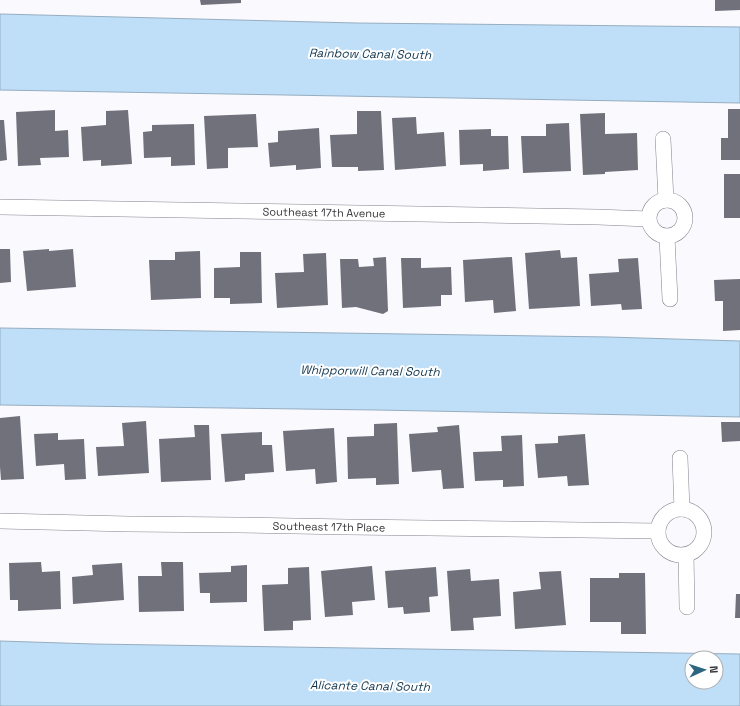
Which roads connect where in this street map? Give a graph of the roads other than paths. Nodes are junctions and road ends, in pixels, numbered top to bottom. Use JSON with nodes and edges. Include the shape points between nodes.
{"nodes":[{"id":1,"x":663,"y":139,"type":"dead end"},
{"id":2,"x":666,"y":200,"type":"junction"},
{"id":3,"x":0,"y":207,"type":"edge"},
{"id":4,"x":648,"y":219,"type":"junction"},
{"id":5,"x":667,"y":237,"type":"junction"},
{"id":6,"x":670,"y":299,"type":"dead end"},
{"id":7,"x":680,"y":458,"type":"dead end"},
{"id":8,"x":682,"y":509,"type":"junction"},
{"id":9,"x":0,"y":521,"type":"edge"},
{"id":10,"x":658,"y":530,"type":"junction"},
{"id":11,"x":686,"y":554,"type":"junction"},
{"id":12,"x":687,"y":607,"type":"dead end"}],
"edges":[{"from":1,"to":2,"type":"street"},
{"from":2,"to":4,"type":"street","via":[[655,204]]},
{"from":2,"to":5,"type":"street","via":[[677,203],[685,218],[682,229]]},
{"from":3,"to":4,"type":"street","name":"Southeast 17th Avenue"},
{"from":4,"to":5,"type":"street","via":[[656,234]]},
{"from":5,"to":6,"type":"street"},
{"from":7,"to":8,"type":"street"},
{"from":8,"to":10,"type":"street","via":[[668,512]]},
{"from":8,"to":11,"type":"street","via":[[696,514],[704,526],[699,547]]},
{"from":9,"to":10,"type":"street","name":"Southeast 17th Place"},
{"from":10,"to":11,"type":"street","via":[[659,538],[666,550],[679,555]]},
{"from":11,"to":12,"type":"street"}]}
